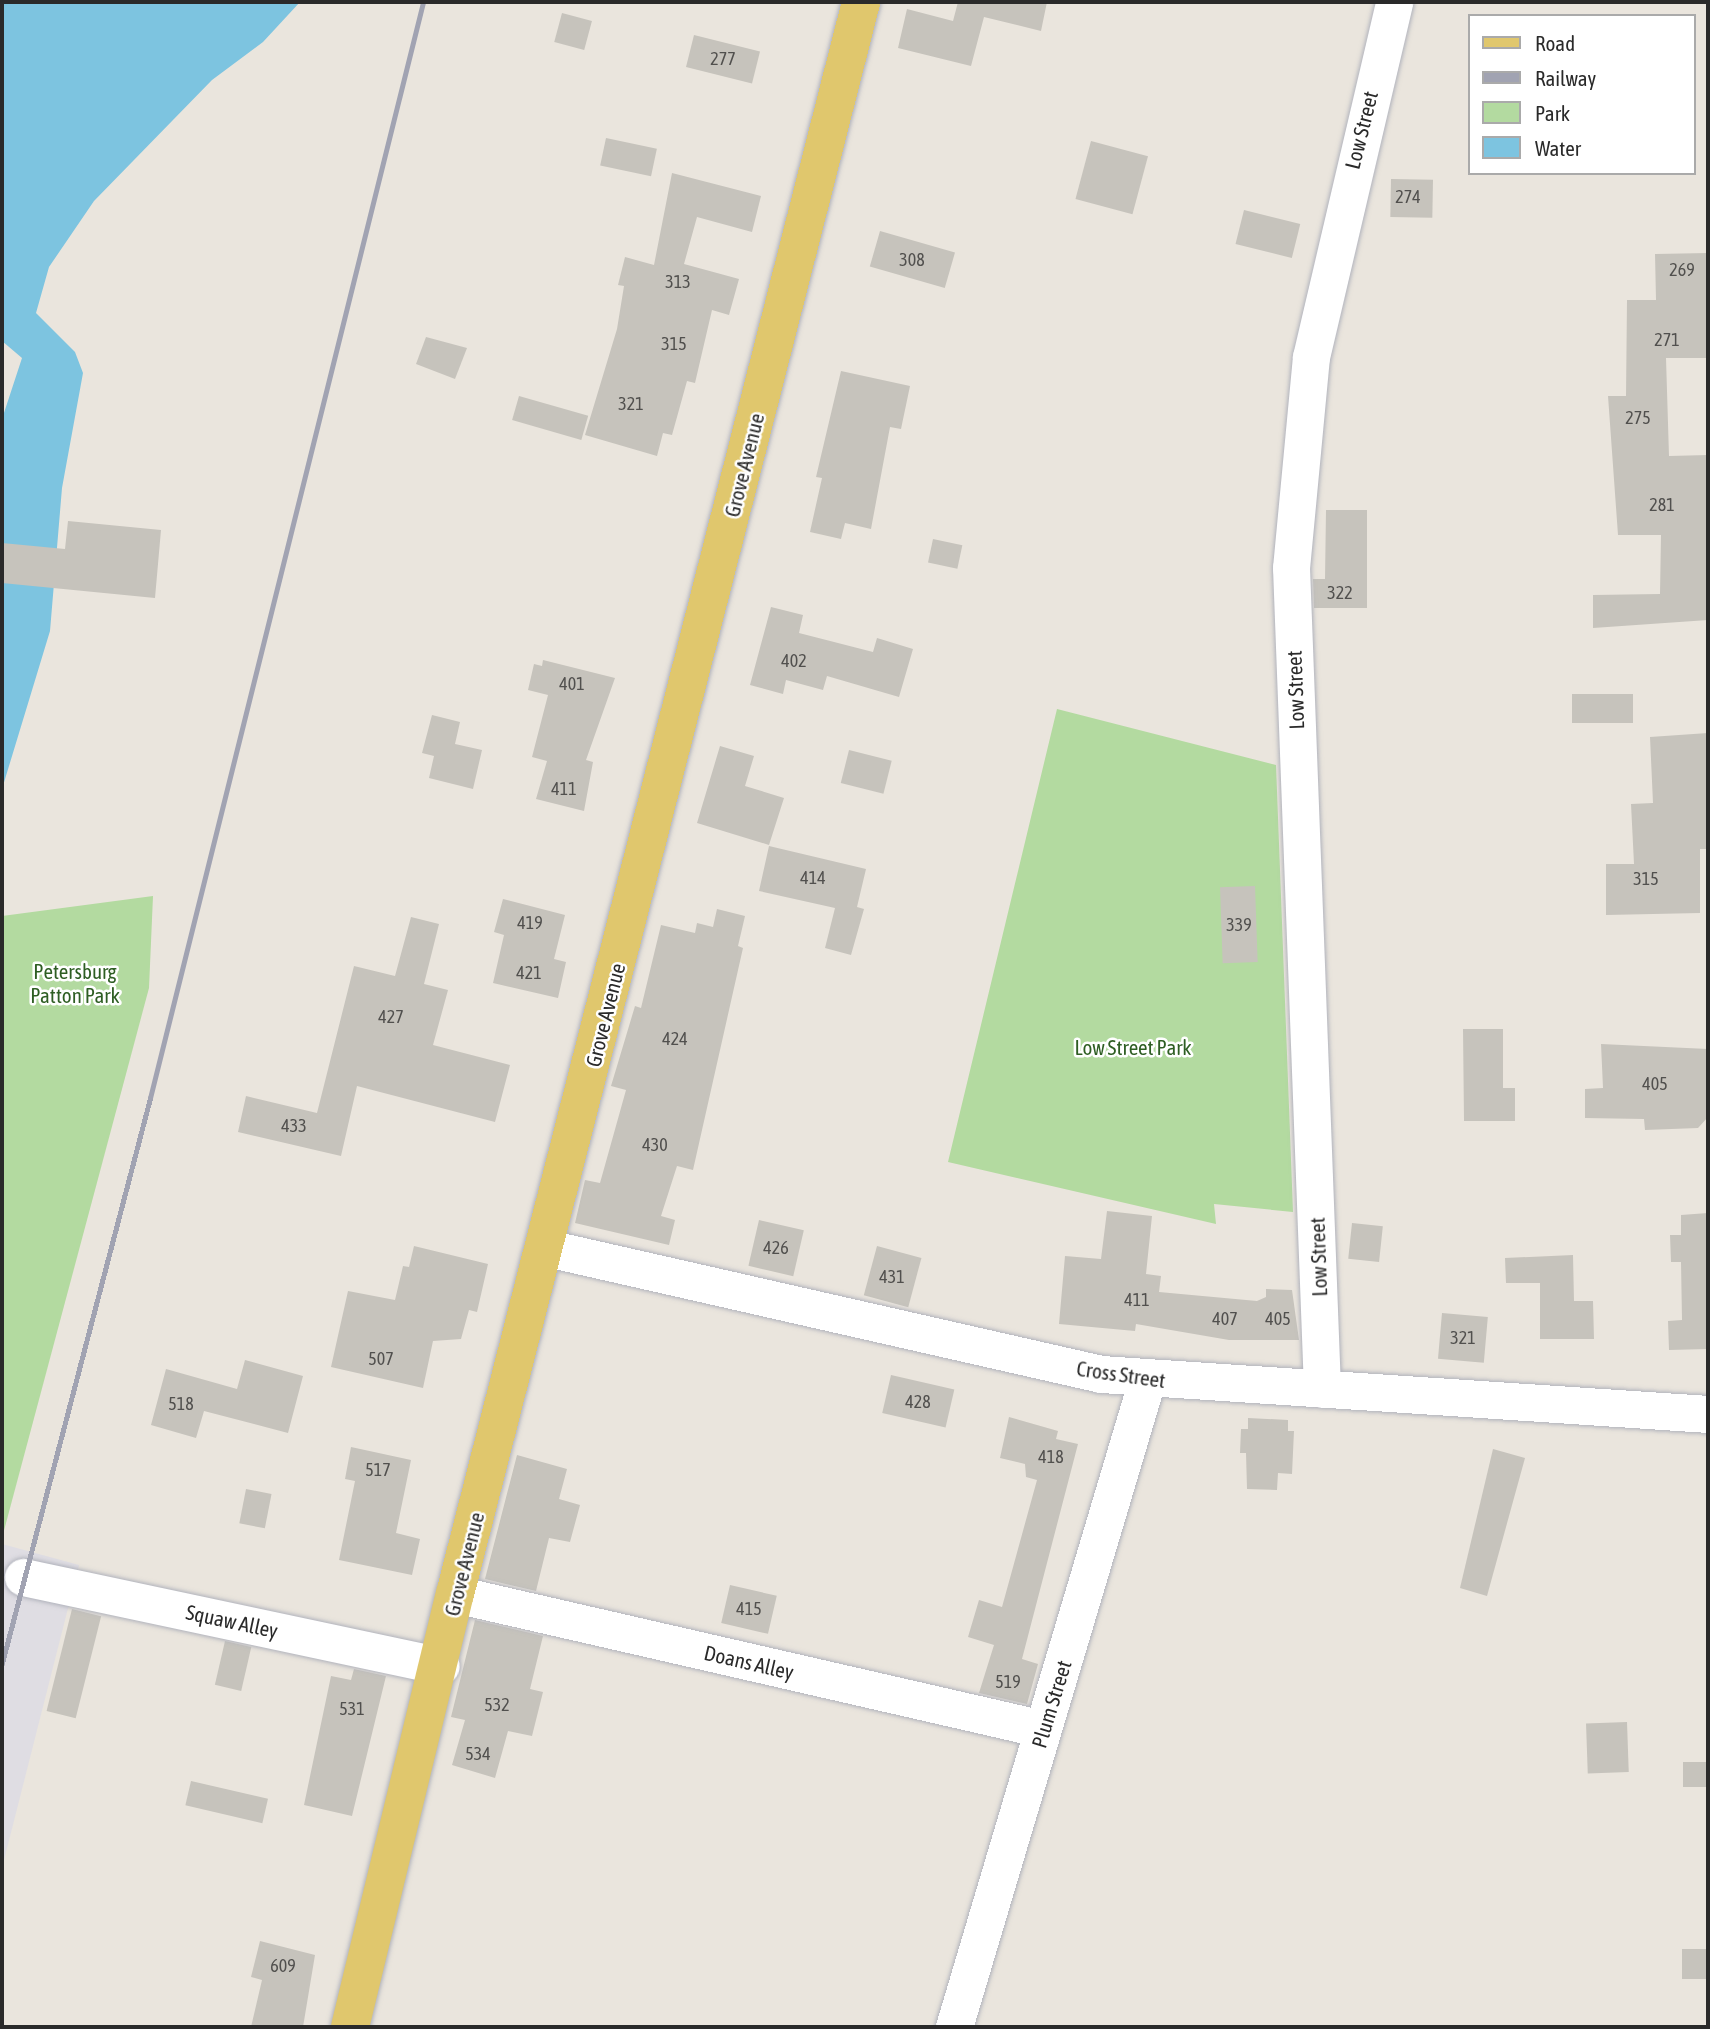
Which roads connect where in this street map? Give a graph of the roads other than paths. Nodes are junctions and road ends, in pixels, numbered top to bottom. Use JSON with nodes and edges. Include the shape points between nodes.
{"nodes":[{"id":1,"x":861,"y":2,"type":"edge"},
{"id":2,"x":1394,"y":2,"type":"edge"},
{"id":3,"x":547,"y":1248,"type":"junction"},
{"id":4,"x":1147,"y":1380,"type":"junction"},
{"id":5,"x":1322,"y":1389,"type":"junction"},
{"id":6,"x":1708,"y":1414,"type":"edge"},
{"id":7,"x":23,"y":1577,"type":"dead end"},
{"id":8,"x":455,"y":1594,"type":"junction"},
{"id":9,"x":441,"y":1666,"type":"junction"},
{"id":10,"x":1043,"y":1729,"type":"junction"},
{"id":11,"x":350,"y":2027,"type":"edge"},
{"id":12,"x":954,"y":2027,"type":"edge"}],
"edges":[{"from":1,"to":3,"type":"main road","name":"Grove Avenue"},
{"from":2,"to":5,"type":"street","name":"Low Street","via":[[1311,357],[1292,568]]},
{"from":3,"to":4,"type":"street","name":"Cross Street","via":[[952,1343]]},
{"from":3,"to":8,"type":"main road","name":"Grove Avenue"},
{"from":4,"to":5,"type":"street","name":"Cross Street"},
{"from":4,"to":10,"type":"street","name":"Plum Street"},
{"from":5,"to":6,"type":"street","name":"Cross Street"},
{"from":7,"to":9,"type":"street","name":"Squaw Alley"},
{"from":8,"to":9,"type":"main road","name":"Grove Avenue"},
{"from":8,"to":10,"type":"street","name":"Doans Alley"},
{"from":9,"to":11,"type":"main road","name":"Grove Avenue"},
{"from":10,"to":12,"type":"street","name":"Plum Street"}]}
